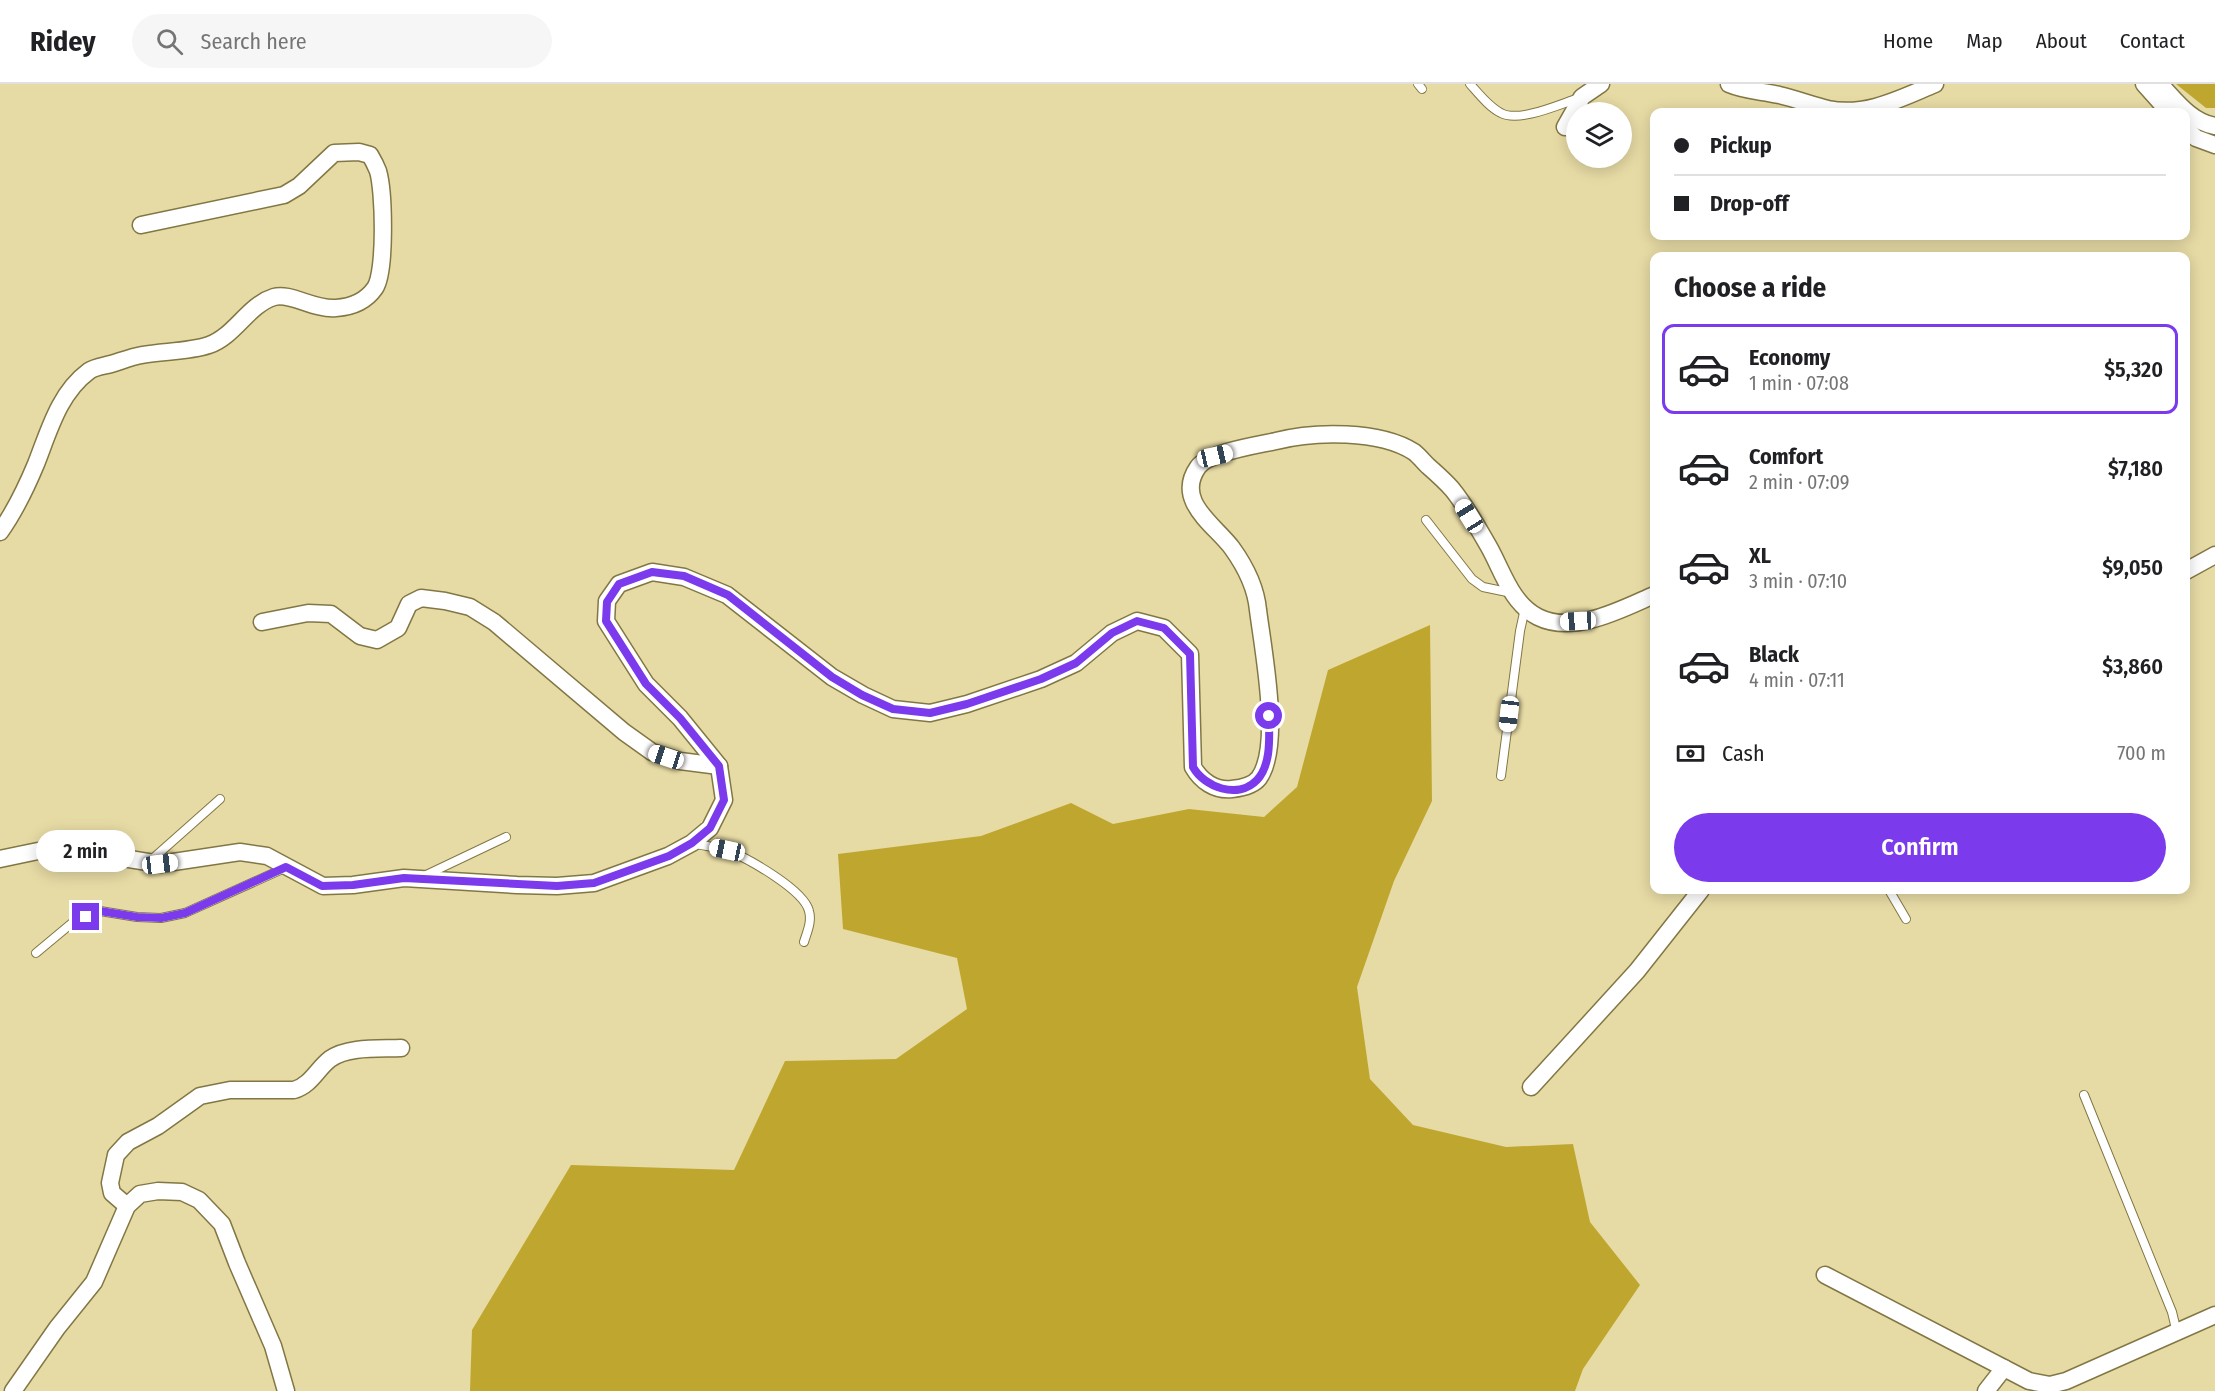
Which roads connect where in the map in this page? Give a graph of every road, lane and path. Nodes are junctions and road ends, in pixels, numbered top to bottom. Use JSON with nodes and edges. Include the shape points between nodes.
{"nodes":[{"id":1,"x":1470,"y":84,"type":"edge"},
{"id":2,"x":1601,"y":84,"type":"edge"},
{"id":3,"x":1729,"y":84,"type":"edge"},
{"id":4,"x":1935,"y":84,"type":"edge"},
{"id":5,"x":2144,"y":84,"type":"edge"},
{"id":6,"x":2160,"y":84,"type":"edge"},
{"id":7,"x":1582,"y":97,"type":"junction"},
{"id":8,"x":1827,"y":108,"type":"edge"},
{"id":9,"x":1873,"y":108,"type":"edge"},
{"id":10,"x":2165,"y":108,"type":"edge"},
{"id":11,"x":2182,"y":108,"type":"edge"},
{"id":12,"x":2190,"y":115,"type":"edge"},
{"id":13,"x":2215,"y":126,"type":"edge"},
{"id":14,"x":1564,"y":127,"type":"dead end"},
{"id":15,"x":2190,"y":133,"type":"edge"},
{"id":16,"x":2215,"y":145,"type":"edge"},
{"id":17,"x":141,"y":225,"type":"dead end"},
{"id":18,"x":1426,"y":520,"type":"dead end"},
{"id":19,"x":0,"y":532,"type":"edge"},
{"id":20,"x":2215,"y":555,"type":"edge"},
{"id":21,"x":2190,"y":569,"type":"edge"},
{"id":22,"x":1512,"y":593,"type":"junction"},
{"id":23,"x":1650,"y":597,"type":"edge"},
{"id":24,"x":1525,"y":608,"type":"junction"},
{"id":25,"x":262,"y":621,"type":"dead end"},
{"id":26,"x":719,"y":766,"type":"junction"},
{"id":27,"x":1501,"y":776,"type":"dead end"},
{"id":28,"x":220,"y":799,"type":"dead end"},
{"id":29,"x":506,"y":837,"type":"dead end"},
{"id":30,"x":692,"y":843,"type":"junction"},
{"id":31,"x":0,"y":859,"type":"edge"},
{"id":32,"x":148,"y":862,"type":"junction"},
{"id":33,"x":286,"y":867,"type":"junction"},
{"id":34,"x":418,"y":878,"type":"junction"},
{"id":35,"x":1698,"y":894,"type":"edge"},
{"id":36,"x":1891,"y":894,"type":"edge"},
{"id":37,"x":1906,"y":919,"type":"dead end"},
{"id":38,"x":804,"y":942,"type":"dead end"},
{"id":39,"x":36,"y":953,"type":"dead end"},
{"id":40,"x":401,"y":1048,"type":"dead end"},
{"id":41,"x":1532,"y":1087,"type":"dead end"},
{"id":42,"x":2084,"y":1095,"type":"dead end"},
{"id":43,"x":127,"y":1206,"type":"junction"},
{"id":44,"x":1825,"y":1275,"type":"dead end"},
{"id":45,"x":2215,"y":1315,"type":"edge"},
{"id":46,"x":2177,"y":1333,"type":"junction"},
{"id":47,"x":2004,"y":1368,"type":"junction"},
{"id":48,"x":13,"y":1391,"type":"edge"},
{"id":49,"x":286,"y":1391,"type":"edge"},
{"id":50,"x":1986,"y":1391,"type":"edge"}],
"edges":[{"from":1,"to":7,"type":"lane","via":[[1502,114],[1519,116]]},
{"from":2,"to":7,"type":"street"},
{"from":3,"to":8,"type":"street"},
{"from":4,"to":9,"type":"street"},
{"from":5,"to":10,"type":"street"},
{"from":6,"to":11,"type":"street"},
{"from":7,"to":14,"type":"street"},
{"from":12,"to":13,"type":"street"},
{"from":15,"to":16,"type":"street"},
{"from":17,"to":19,"type":"street","via":[[284,195],[334,153],[359,152],[370,155],[378,172],[383,208],[381,275],[368,296],[354,305],[318,308],[285,295],[276,296],[208,345],[141,355],[91,369],[69,391],[53,418],[15,511]]},
{"from":18,"to":22,"type":"lane","via":[[1473,579],[1483,587]]},
{"from":20,"to":21,"type":"street"},
{"from":22,"to":24,"type":"street"},
{"from":22,"to":26,"type":"street","via":[[1452,489],[1414,452],[1398,445],[1317,434],[1215,456],[1199,466],[1191,486],[1196,507],[1232,548],[1256,595],[1269,703],[1268,757],[1258,779],[1229,790],[1210,785],[1193,767],[1190,654],[1164,628],[1137,621],[1112,633],[1076,663],[1041,679],[930,713],[893,709],[862,695],[832,677],[728,595],[684,576],[652,572],[619,584],[607,602],[606,621],[646,684]]},
{"from":23,"to":24,"type":"street","via":[[1591,620],[1552,621]]},
{"from":24,"to":27,"type":"lane"},
{"from":25,"to":26,"type":"street","via":[[308,612],[331,614],[360,636],[377,640],[398,628],[409,604],[421,598],[470,607],[494,622],[652,752],[680,761]]},
{"from":26,"to":30,"type":"street","via":[[724,800],[710,828]]},
{"from":28,"to":32,"type":"lane"},
{"from":29,"to":34,"type":"lane"},
{"from":30,"to":34,"type":"street","via":[[669,856],[594,883],[517,885]]},
{"from":30,"to":38,"type":"lane","via":[[727,850],[752,861],[803,897],[811,921]]},
{"from":31,"to":32,"type":"street","via":[[38,851],[80,851]]},
{"from":32,"to":33,"type":"street","via":[[160,864],[240,852],[267,856]]},
{"from":33,"to":34,"type":"street","via":[[322,886]]},
{"from":33,"to":39,"type":"lane","via":[[185,913],[161,918],[100,911],[72,923]]},
{"from":35,"to":41,"type":"street","via":[[1637,971]]},
{"from":36,"to":37,"type":"lane"},
{"from":40,"to":43,"type":"street","via":[[343,1053],[330,1059],[304,1087],[294,1090],[230,1090],[200,1096],[128,1142],[116,1155],[110,1183],[112,1193]]},
{"from":42,"to":46,"type":"lane"},
{"from":43,"to":48,"type":"street","via":[[94,1282]]},
{"from":43,"to":49,"type":"street","via":[[140,1194],[166,1191],[182,1192],[211,1211],[222,1224],[273,1347]]},
{"from":44,"to":47,"type":"street"},
{"from":45,"to":46,"type":"street"},
{"from":46,"to":47,"type":"street","via":[[2050,1385],[2029,1381]]},
{"from":47,"to":50,"type":"street"}]}
